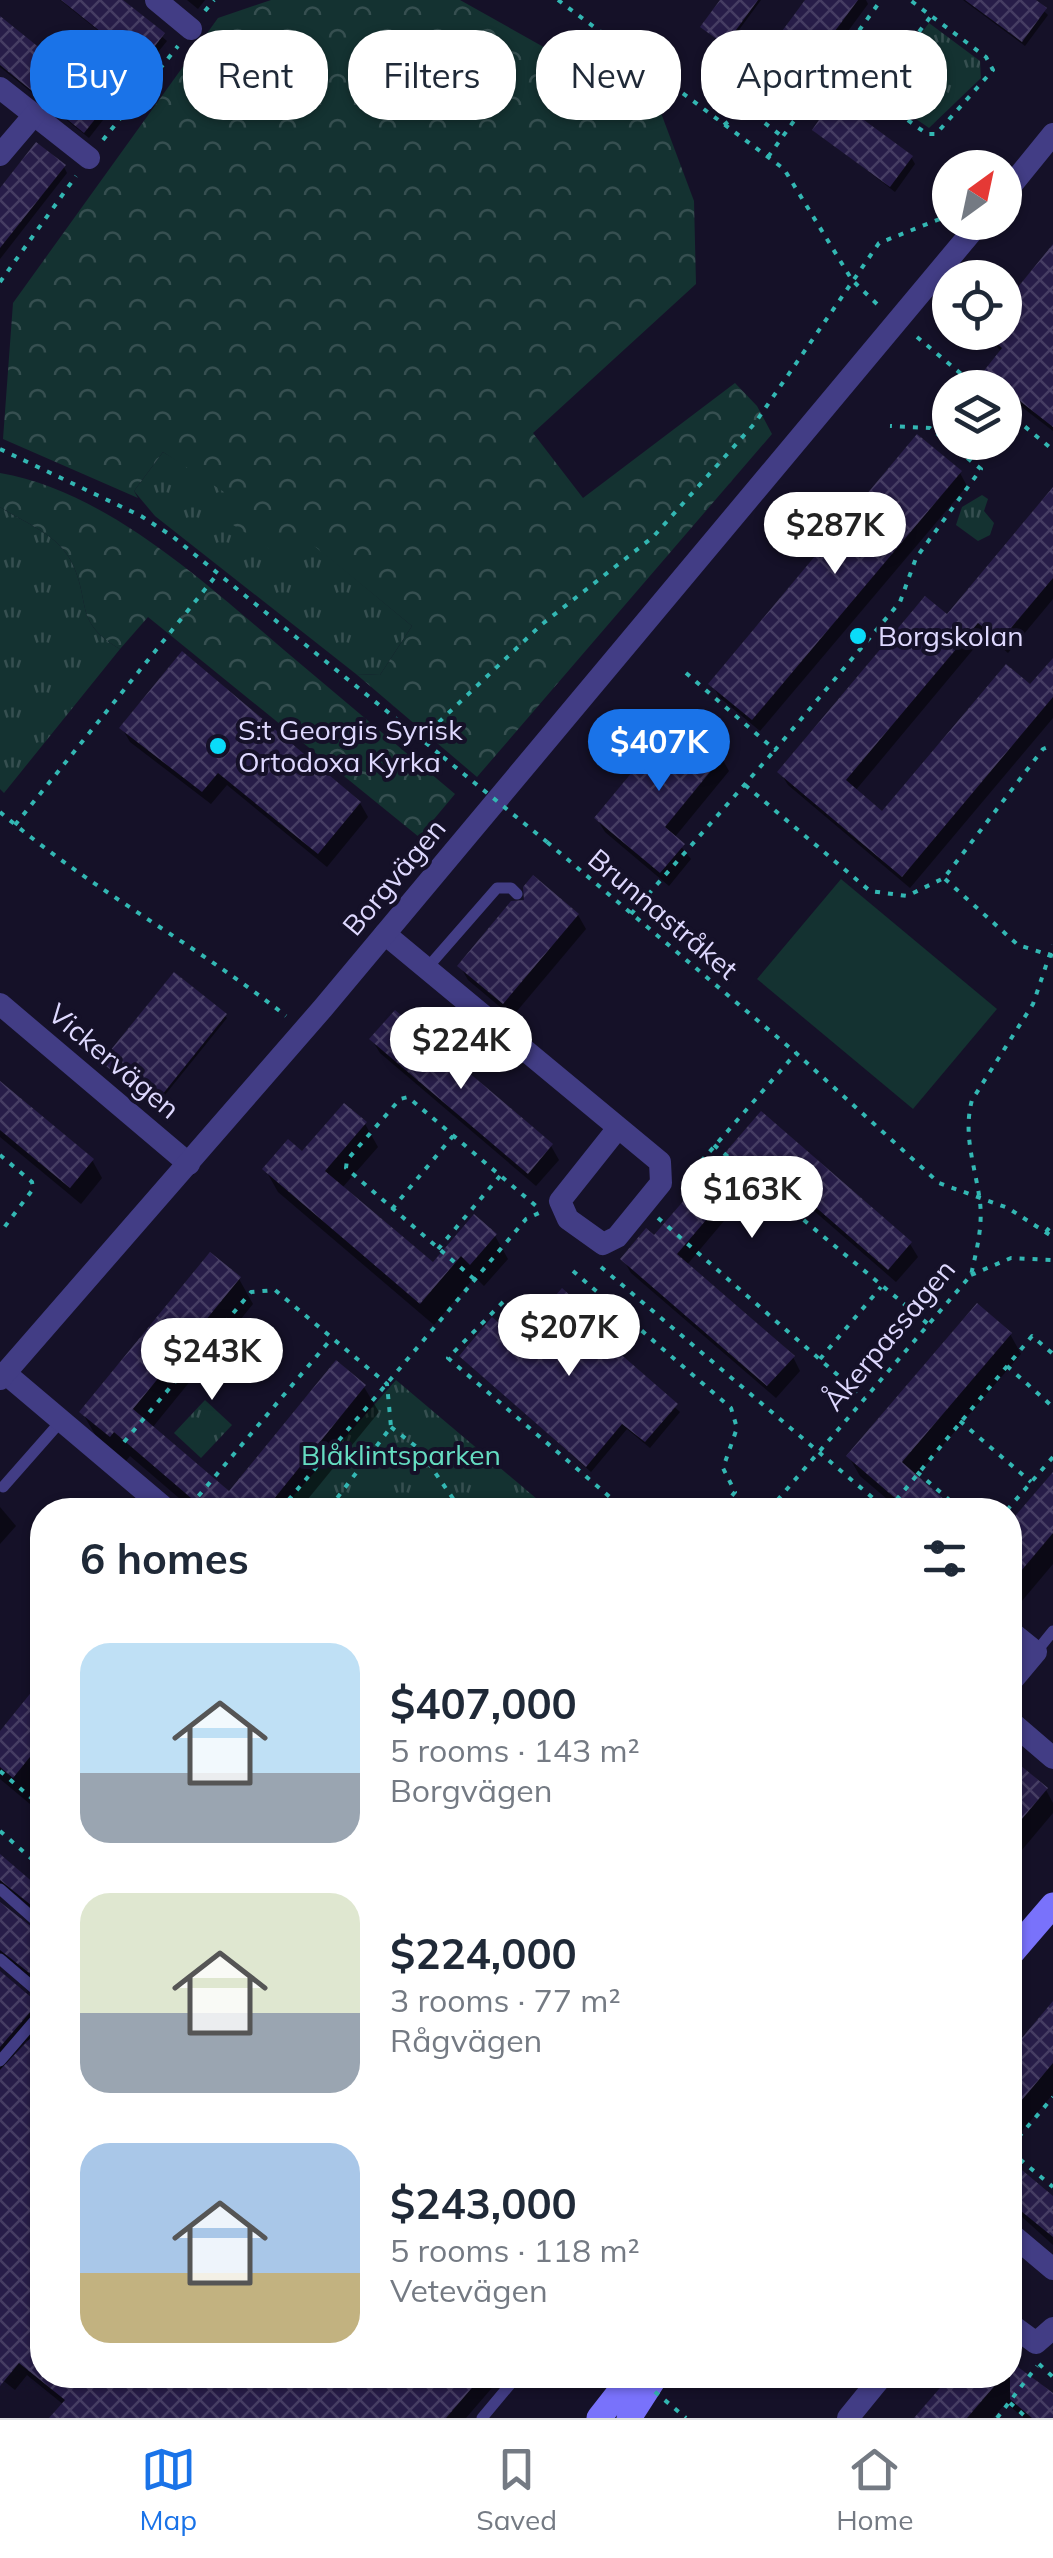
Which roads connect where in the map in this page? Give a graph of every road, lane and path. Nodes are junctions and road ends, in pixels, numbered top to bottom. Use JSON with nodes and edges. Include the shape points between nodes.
{"nodes":[{"id":1,"x":156,"y":0,"type":"edge"},
{"id":2,"x":214,"y":0,"type":"edge"},
{"id":3,"x":558,"y":0,"type":"edge"},
{"id":4,"x":881,"y":0,"type":"edge"},
{"id":5,"x":910,"y":0,"type":"edge"},
{"id":6,"x":931,"y":16,"type":"junction"},
{"id":7,"x":191,"y":30,"type":"joint"},
{"id":8,"x":860,"y":30,"type":"edge"},
{"id":9,"x":920,"y":30,"type":"edge"},
{"id":10,"x":183,"y":40,"type":"edge"},
{"id":11,"x":0,"y":88,"type":"edge"},
{"id":12,"x":30,"y":112,"type":"edge"},
{"id":13,"x":30,"y":120,"type":"edge"},
{"id":14,"x":40,"y":120,"type":"edge"},
{"id":15,"x":795,"y":120,"type":"edge"},
{"id":16,"x":908,"y":120,"type":"edge"},
{"id":17,"x":724,"y":125,"type":"junction"},
{"id":18,"x":1053,"y":134,"type":"edge"},
{"id":19,"x":783,"y":137,"type":"junction"},
{"id":20,"x":0,"y":156,"type":"edge"},
{"id":21,"x":768,"y":157,"type":"junction"},
{"id":22,"x":88,"y":158,"type":"junction"},
{"id":23,"x":1022,"y":172,"type":"edge"},
{"id":24,"x":932,"y":222,"type":"edge"},
{"id":25,"x":965,"y":240,"type":"edge"},
{"id":26,"x":852,"y":280,"type":"junction"},
{"id":27,"x":0,"y":282,"type":"edge"},
{"id":28,"x":882,"y":309,"type":"dead end"},
{"id":29,"x":917,"y":337,"type":"dead end"},
{"id":30,"x":956,"y":370,"type":"edge"},
{"id":31,"x":1022,"y":424,"type":"edge"},
{"id":32,"x":890,"y":426,"type":"dead end"},
{"id":33,"x":0,"y":450,"type":"edge"},
{"id":34,"x":1053,"y":450,"type":"edge"},
{"id":35,"x":220,"y":571,"type":"junction"},
{"id":36,"x":686,"y":673,"type":"dead end"},
{"id":37,"x":420,"y":740,"type":"junction"},
{"id":38,"x":1053,"y":745,"type":"edge"},
{"id":39,"x":775,"y":750,"type":"junction"},
{"id":40,"x":745,"y":785,"type":"junction"},
{"id":41,"x":0,"y":812,"type":"edge"},
{"id":42,"x":15,"y":825,"type":"junction"},
{"id":43,"x":944,"y":878,"type":"junction"},
{"id":44,"x":517,"y":894,"type":"dead end"},
{"id":45,"x":631,"y":914,"type":"junction"},
{"id":46,"x":385,"y":934,"type":"junction"},
{"id":47,"x":1053,"y":945,"type":"edge"},
{"id":48,"x":1052,"y":956,"type":"edge"},
{"id":49,"x":428,"y":966,"type":"junction"},
{"id":50,"x":0,"y":1004,"type":"edge"},
{"id":51,"x":290,"y":1019,"type":"dead end"},
{"id":52,"x":796,"y":1053,"type":"junction"},
{"id":53,"x":618,"y":1128,"type":"junction"},
{"id":54,"x":454,"y":1136,"type":"junction"},
{"id":55,"x":714,"y":1145,"type":"junction"},
{"id":56,"x":0,"y":1155,"type":"edge"},
{"id":57,"x":189,"y":1164,"type":"junction"},
{"id":58,"x":500,"y":1175,"type":"junction"},
{"id":59,"x":678,"y":1187,"type":"dead end"},
{"id":60,"x":980,"y":1196,"type":"junction"},
{"id":61,"x":392,"y":1209,"type":"junction"},
{"id":62,"x":543,"y":1211,"type":"junction"},
{"id":63,"x":654,"y":1215,"type":"dead end"},
{"id":64,"x":550,"y":1220,"type":"dead end"},
{"id":65,"x":1053,"y":1224,"type":"edge"},
{"id":66,"x":1046,"y":1232,"type":"junction"},
{"id":67,"x":0,"y":1233,"type":"edge"},
{"id":68,"x":1053,"y":1238,"type":"edge"},
{"id":69,"x":438,"y":1248,"type":"junction"},
{"id":70,"x":618,"y":1258,"type":"dead end"},
{"id":71,"x":1053,"y":1260,"type":"edge"},
{"id":72,"x":596,"y":1264,"type":"dead end"},
{"id":73,"x":573,"y":1272,"type":"dead end"},
{"id":74,"x":606,"y":1272,"type":"junction"},
{"id":75,"x":971,"y":1275,"type":"junction"},
{"id":76,"x":474,"y":1280,"type":"junction"},
{"id":77,"x":881,"y":1287,"type":"junction"},
{"id":78,"x":503,"y":1302,"type":"dead end"},
{"id":79,"x":928,"y":1324,"type":"junction"},
{"id":80,"x":332,"y":1338,"type":"junction"},
{"id":81,"x":1053,"y":1354,"type":"edge"},
{"id":82,"x":820,"y":1359,"type":"junction"},
{"id":83,"x":1006,"y":1366,"type":"junction"},
{"id":84,"x":2,"y":1376,"type":"edge"},
{"id":85,"x":387,"y":1384,"type":"junction"},
{"id":86,"x":864,"y":1398,"type":"junction"},
{"id":87,"x":1053,"y":1407,"type":"edge"},
{"id":88,"x":62,"y":1420,"type":"junction"},
{"id":89,"x":960,"y":1421,"type":"junction"},
{"id":90,"x":391,"y":1427,"type":"junction"},
{"id":91,"x":817,"y":1453,"type":"junction"},
{"id":92,"x":1053,"y":1457,"type":"edge"},
{"id":93,"x":108,"y":1459,"type":"junction"},
{"id":94,"x":918,"y":1472,"type":"junction"},
{"id":95,"x":1031,"y":1482,"type":"junction"},
{"id":96,"x":3,"y":1487,"type":"dead end"},
{"id":97,"x":148,"y":1498,"type":"edge"},
{"id":98,"x":196,"y":1498,"type":"edge"},
{"id":99,"x":290,"y":1498,"type":"edge"},
{"id":100,"x":337,"y":1498,"type":"edge"},
{"id":101,"x":452,"y":1498,"type":"edge"},
{"id":102,"x":611,"y":1498,"type":"edge"},
{"id":103,"x":730,"y":1498,"type":"edge"},
{"id":104,"x":779,"y":1498,"type":"edge"},
{"id":105,"x":872,"y":1498,"type":"edge"},
{"id":106,"x":897,"y":1498,"type":"edge"},
{"id":107,"x":947,"y":1498,"type":"edge"},
{"id":108,"x":1017,"y":1498,"type":"edge"},
{"id":109,"x":1053,"y":1631,"type":"edge"},
{"id":110,"x":1022,"y":1641,"type":"edge"},
{"id":111,"x":1036,"y":1652,"type":"junction"},
{"id":112,"x":1022,"y":1669,"type":"edge"},
{"id":113,"x":1022,"y":1732,"type":"edge"},
{"id":114,"x":1053,"y":1758,"type":"edge"},
{"id":115,"x":0,"y":1771,"type":"edge"},
{"id":116,"x":30,"y":1797,"type":"edge"},
{"id":117,"x":0,"y":1831,"type":"edge"},
{"id":118,"x":30,"y":1857,"type":"edge"},
{"id":119,"x":0,"y":1889,"type":"edge"},
{"id":120,"x":1053,"y":1905,"type":"edge"},
{"id":121,"x":30,"y":1915,"type":"edge"},
{"id":122,"x":1022,"y":1941,"type":"edge"},
{"id":123,"x":0,"y":1960,"type":"edge"},
{"id":124,"x":30,"y":1986,"type":"edge"},
{"id":125,"x":30,"y":2024,"type":"edge"},
{"id":126,"x":3,"y":2052,"type":"edge"},
{"id":127,"x":1053,"y":2097,"type":"edge"},
{"id":128,"x":1022,"y":2134,"type":"edge"},
{"id":129,"x":1022,"y":2160,"type":"edge"},
{"id":130,"x":1053,"y":2187,"type":"edge"},
{"id":131,"x":1022,"y":2243,"type":"edge"},
{"id":132,"x":1053,"y":2269,"type":"edge"},
{"id":133,"x":1043,"y":2345,"type":"edge"},
{"id":134,"x":1053,"y":2377,"type":"edge"},
{"id":135,"x":1022,"y":2382,"type":"edge"},
{"id":136,"x":507,"y":2388,"type":"edge"},
{"id":137,"x":630,"y":2388,"type":"edge"},
{"id":138,"x":646,"y":2388,"type":"edge"},
{"id":139,"x":651,"y":2388,"type":"edge"},
{"id":140,"x":872,"y":2388,"type":"edge"},
{"id":141,"x":1019,"y":2388,"type":"edge"},
{"id":142,"x":1010,"y":2403,"type":"junction"},
{"id":143,"x":482,"y":2418,"type":"edge"},
{"id":144,"x":599,"y":2418,"type":"edge"},
{"id":145,"x":629,"y":2418,"type":"edge"},
{"id":146,"x":686,"y":2418,"type":"edge"},
{"id":147,"x":848,"y":2418,"type":"edge"},
{"id":148,"x":997,"y":2418,"type":"edge"},
{"id":149,"x":1027,"y":2418,"type":"edge"}],
"edges":[{"from":1,"to":7,"type":"street"},
{"from":2,"to":7,"type":"path"},
{"from":3,"to":17,"type":"path"},
{"from":4,"to":8,"type":"path"},
{"from":5,"to":6,"type":"path"},
{"from":6,"to":9,"type":"path"},
{"from":6,"to":16,"type":"path","via":[[986,57],[993,70],[936,134]]},
{"from":10,"to":22,"type":"path"},
{"from":11,"to":12,"type":"street"},
{"from":13,"to":20,"type":"street"},
{"from":14,"to":22,"type":"street"},
{"from":15,"to":19,"type":"path"},
{"from":17,"to":19,"type":"path","via":[[745,108]]},
{"from":17,"to":21,"type":"path"},
{"from":18,"to":23,"type":"street"},
{"from":19,"to":21,"type":"path"},
{"from":21,"to":26,"type":"path","via":[[784,169]]},
{"from":22,"to":27,"type":"path"},
{"from":24,"to":26,"type":"path","via":[[879,243]]},
{"from":25,"to":46,"type":"street","name":"Borgvägen"},
{"from":26,"to":28,"type":"path"},
{"from":26,"to":37,"type":"path","via":[[755,423],[653,537],[541,625]]},
{"from":29,"to":30,"type":"path"},
{"from":31,"to":34,"type":"path"},
{"from":32,"to":39,"type":"path","via":[[930,428],[981,469],[916,558],[900,602]]},
{"from":33,"to":35,"type":"path","name":"Brunnastråket","via":[[141,516]]},
{"from":35,"to":37,"type":"path","name":"Brunnastråket"},
{"from":35,"to":42,"type":"path"},
{"from":36,"to":39,"type":"path"},
{"from":37,"to":45,"type":"path","name":"Brunnastråket","bridge":true},
{"from":38,"to":43,"type":"path"},
{"from":39,"to":40,"type":"path"},
{"from":40,"to":43,"type":"path","via":[[870,891],[906,896]]},
{"from":40,"to":45,"type":"path"},
{"from":41,"to":42,"type":"path"},
{"from":42,"to":51,"type":"path","via":[[142,918],[218,962]]},
{"from":43,"to":48,"type":"path","via":[[1018,945]]},
{"from":44,"to":49,"type":"lane","via":[[497,888]]},
{"from":45,"to":52,"type":"path","name":"Brunnastråket"},
{"from":46,"to":49,"type":"street"},
{"from":46,"to":57,"type":"street","name":"Borgvägen"},
{"from":47,"to":48,"type":"path","name":"Åkerpassagen"},
{"from":48,"to":60,"type":"path","name":"Åkerpassagen","via":[[1033,1004],[972,1100],[970,1161]]},
{"from":49,"to":53,"type":"street"},
{"from":50,"to":57,"type":"street","name":"Vickervägen"},
{"from":52,"to":55,"type":"path"},
{"from":52,"to":60,"type":"path","name":"Brunnastråket","via":[[939,1184]]},
{"from":53,"to":53,"type":"street","via":[[560,1201],[568,1220],[603,1244],[617,1237],[664,1174],[660,1162]]},
{"from":54,"to":58,"type":"path"},
{"from":54,"to":61,"type":"path"},
{"from":54,"to":61,"type":"path","via":[[408,1097],[347,1160],[346,1168]]},
{"from":55,"to":59,"type":"path"},
{"from":55,"to":77,"type":"path"},
{"from":56,"to":67,"type":"path","via":[[34,1189]]},
{"from":57,"to":84,"type":"street","name":"Borgvägen"},
{"from":58,"to":62,"type":"path"},
{"from":58,"to":69,"type":"path"},
{"from":60,"to":66,"type":"path","name":"Brunnastråket"},
{"from":60,"to":75,"type":"path","name":"Åkerpassagen"},
{"from":61,"to":69,"type":"path"},
{"from":62,"to":64,"type":"path"},
{"from":62,"to":76,"type":"path","via":[[526,1219]]},
{"from":63,"to":82,"type":"path"},
{"from":65,"to":66,"type":"path"},
{"from":66,"to":68,"type":"path","name":"Brunnastråket"},
{"from":69,"to":76,"type":"path"},
{"from":70,"to":74,"type":"path"},
{"from":71,"to":75,"type":"path","via":[[1012,1258]]},
{"from":72,"to":74,"type":"path"},
{"from":73,"to":103,"type":"path","via":[[730,1408],[738,1428],[723,1468],[735,1492]]},
{"from":74,"to":91,"type":"path"},
{"from":75,"to":79,"type":"path","name":"Åkerpassagen"},
{"from":76,"to":85,"type":"path"},
{"from":77,"to":79,"type":"path"},
{"from":77,"to":82,"type":"path"},
{"from":78,"to":102,"type":"path","via":[[448,1358]]},
{"from":79,"to":86,"type":"path","name":"Åkerpassagen"},
{"from":80,"to":85,"type":"path"},
{"from":80,"to":93,"type":"path","via":[[275,1290],[251,1292]]},
{"from":80,"to":98,"type":"path"},
{"from":81,"to":83,"type":"path","via":[[1032,1336]]},
{"from":82,"to":86,"type":"path"},
{"from":83,"to":87,"type":"path"},
{"from":83,"to":89,"type":"path"},
{"from":84,"to":88,"type":"street"},
{"from":85,"to":90,"type":"path"},
{"from":85,"to":99,"type":"path"},
{"from":86,"to":91,"type":"path","name":"Åkerpassagen"},
{"from":88,"to":93,"type":"street"},
{"from":88,"to":96,"type":"lane"},
{"from":89,"to":94,"type":"path"},
{"from":89,"to":95,"type":"path"},
{"from":90,"to":100,"type":"path"},
{"from":90,"to":101,"type":"path","via":[[418,1448]]},
{"from":91,"to":104,"type":"path","name":"Åkerpassagen"},
{"from":91,"to":105,"type":"path"},
{"from":92,"to":95,"type":"path"},
{"from":93,"to":97,"type":"street"},
{"from":94,"to":106,"type":"path"},
{"from":94,"to":107,"type":"path"},
{"from":95,"to":108,"type":"path"},
{"from":109,"to":111,"type":"lane"},
{"from":110,"to":111,"type":"street"},
{"from":111,"to":112,"type":"street"},
{"from":113,"to":114,"type":"street"},
{"from":115,"to":116,"type":"path"},
{"from":117,"to":118,"type":"path"},
{"from":119,"to":121,"type":"lane"},
{"from":120,"to":122,"type":"street"},
{"from":123,"to":124,"type":"lane"},
{"from":125,"to":126,"type":"lane"},
{"from":127,"to":128,"type":"path"},
{"from":129,"to":130,"type":"path"},
{"from":131,"to":132,"type":"street"},
{"from":133,"to":134,"type":"path"},
{"from":133,"to":135,"type":"path"},
{"from":136,"to":143,"type":"lane"},
{"from":137,"to":144,"type":"street"},
{"from":138,"to":145,"type":"street"},
{"from":139,"to":146,"type":"path","bridge":true},
{"from":140,"to":147,"type":"street"},
{"from":141,"to":142,"type":"path"},
{"from":142,"to":148,"type":"path"},
{"from":142,"to":149,"type":"path"}]}
